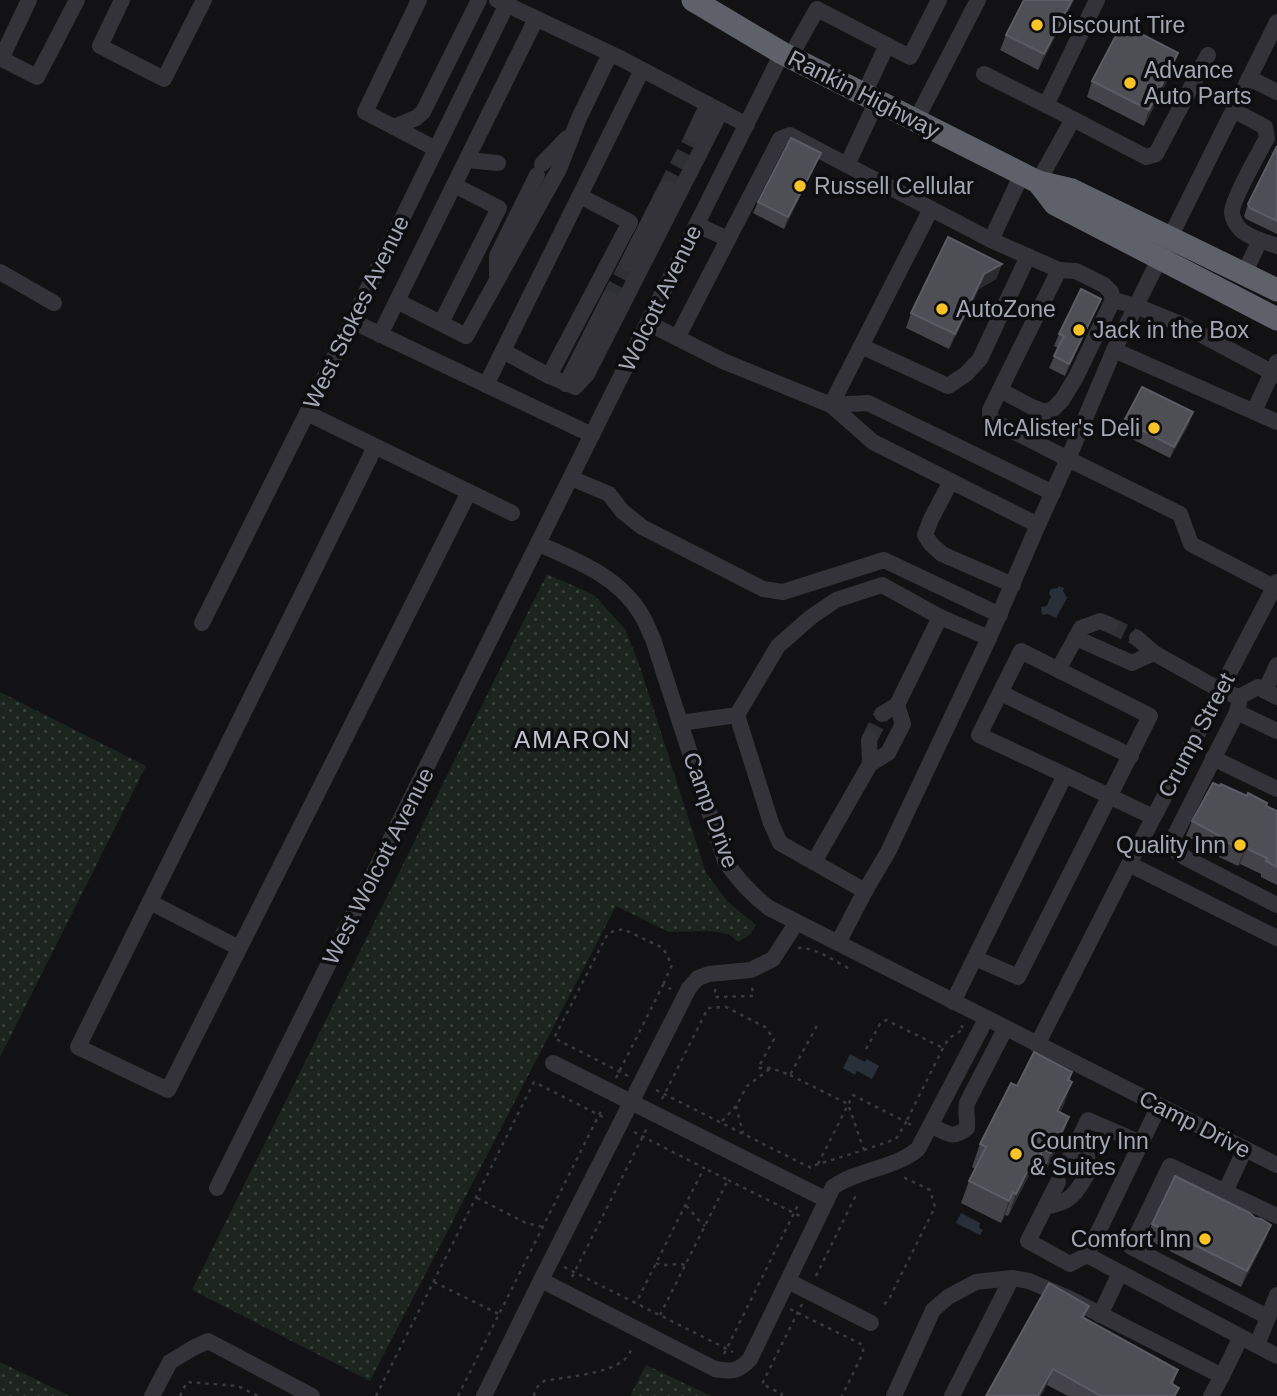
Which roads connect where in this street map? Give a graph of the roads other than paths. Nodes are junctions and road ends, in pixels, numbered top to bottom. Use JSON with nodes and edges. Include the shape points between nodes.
{"nodes":[{"id":1,"x":29,"y":0,"type":"edge"},
{"id":2,"x":78,"y":0,"type":"edge"},
{"id":3,"x":122,"y":0,"type":"edge"},
{"id":4,"x":204,"y":0,"type":"edge"},
{"id":5,"x":419,"y":0,"type":"edge"},
{"id":6,"x":479,"y":0,"type":"edge"},
{"id":7,"x":693,"y":0,"type":"edge"},
{"id":8,"x":939,"y":0,"type":"edge"},
{"id":9,"x":978,"y":0,"type":"edge"},
{"id":10,"x":1097,"y":0,"type":"edge"},
{"id":11,"x":504,"y":2,"type":"edge"},
{"id":12,"x":536,"y":19,"type":"junction"},
{"id":13,"x":1277,"y":22,"type":"edge"},
{"id":14,"x":887,"y":45,"type":"junction"},
{"id":15,"x":610,"y":54,"type":"junction"},
{"id":16,"x":786,"y":55,"type":"junction"},
{"id":17,"x":1208,"y":55,"type":"dead end"},
{"id":18,"x":1,"y":59,"type":"edge"},
{"id":19,"x":642,"y":70,"type":"junction"},
{"id":20,"x":985,"y":74,"type":"dead end"},
{"id":21,"x":1249,"y":78,"type":"junction"},
{"id":22,"x":1277,"y":92,"type":"edge"},
{"id":23,"x":870,"y":97,"type":"junction"},
{"id":24,"x":1046,"y":105,"type":"junction"},
{"id":25,"x":715,"y":108,"type":"junction"},
{"id":26,"x":1233,"y":110,"type":"junction"},
{"id":27,"x":1073,"y":119,"type":"junction"},
{"id":28,"x":916,"y":120,"type":"junction"},
{"id":29,"x":747,"y":125,"type":"junction"},
{"id":30,"x":394,"y":127,"type":"junction"},
{"id":31,"x":573,"y":131,"type":"junction"},
{"id":32,"x":693,"y":136,"type":"tunnel mouth"},
{"id":33,"x":1272,"y":140,"type":"edge"},
{"id":34,"x":436,"y":149,"type":"junction"},
{"id":35,"x":467,"y":160,"type":"junction"},
{"id":36,"x":498,"y":163,"type":"dead end"},
{"id":37,"x":847,"y":165,"type":"junction"},
{"id":38,"x":1030,"y":178,"type":"junction"},
{"id":39,"x":454,"y":185,"type":"junction"},
{"id":40,"x":666,"y":188,"type":"tunnel mouth"},
{"id":41,"x":580,"y":196,"type":"junction"},
{"id":42,"x":931,"y":209,"type":"junction"},
{"id":43,"x":697,"y":225,"type":"junction"},
{"id":44,"x":728,"y":239,"type":"junction"},
{"id":45,"x":991,"y":240,"type":"junction"},
{"id":46,"x":1260,"y":240,"type":"junction"},
{"id":47,"x":1277,"y":246,"type":"edge"},
{"id":48,"x":1164,"y":247,"type":"junction"},
{"id":49,"x":1028,"y":256,"type":"junction"},
{"id":50,"x":628,"y":263,"type":"tunnel mouth"},
{"id":51,"x":1059,"y":270,"type":"junction"},
{"id":52,"x":0,"y":272,"type":"edge"},
{"id":53,"x":1244,"y":274,"type":"junction"},
{"id":54,"x":497,"y":281,"type":"junction"},
{"id":55,"x":1277,"y":290,"type":"edge"},
{"id":56,"x":610,"y":299,"type":"tunnel mouth"},
{"id":57,"x":1113,"y":300,"type":"junction"},
{"id":58,"x":397,"y":301,"type":"junction"},
{"id":59,"x":54,"y":303,"type":"dead end"},
{"id":60,"x":1136,"y":306,"type":"junction"},
{"id":61,"x":1271,"y":312,"type":"edge"},
{"id":62,"x":352,"y":321,"type":"junction"},
{"id":63,"x":441,"y":323,"type":"junction"},
{"id":64,"x":648,"y":323,"type":"junction"},
{"id":65,"x":380,"y":335,"type":"junction"},
{"id":66,"x":677,"y":338,"type":"junction"},
{"id":67,"x":861,"y":346,"type":"junction"},
{"id":68,"x":1114,"y":350,"type":"junction"},
{"id":69,"x":503,"y":351,"type":"junction"},
{"id":70,"x":1275,"y":370,"type":"edge"},
{"id":71,"x":550,"y":376,"type":"junction"},
{"id":72,"x":566,"y":384,"type":"junction"},
{"id":73,"x":486,"y":385,"type":"junction"},
{"id":74,"x":1000,"y":390,"type":"junction"},
{"id":75,"x":831,"y":405,"type":"junction"},
{"id":76,"x":1254,"y":411,"type":"junction"},
{"id":77,"x":307,"y":413,"type":"junction"},
{"id":78,"x":1277,"y":422,"type":"edge"},
{"id":79,"x":592,"y":435,"type":"junction"},
{"id":80,"x":375,"y":447,"type":"junction"},
{"id":81,"x":1068,"y":459,"type":"junction"},
{"id":82,"x":571,"y":478,"type":"junction"},
{"id":83,"x":951,"y":481,"type":"junction"},
{"id":84,"x":469,"y":492,"type":"junction"},
{"id":85,"x":1053,"y":493,"type":"junction"},
{"id":86,"x":512,"y":513,"type":"dead end"},
{"id":87,"x":1038,"y":525,"type":"junction"},
{"id":88,"x":539,"y":544,"type":"junction"},
{"id":89,"x":1013,"y":585,"type":"junction"},
{"id":90,"x":1276,"y":585,"type":"edge"},
{"id":91,"x":1000,"y":615,"type":"junction"},
{"id":92,"x":940,"y":617,"type":"junction"},
{"id":93,"x":202,"y":623,"type":"dead end"},
{"id":94,"x":1110,"y":625,"type":"tunnel mouth"},
{"id":95,"x":989,"y":638,"type":"junction"},
{"id":96,"x":1076,"y":638,"type":"junction"},
{"id":97,"x":1137,"y":638,"type":"tunnel mouth"},
{"id":98,"x":1154,"y":653,"type":"junction"},
{"id":99,"x":1277,"y":665,"type":"edge"},
{"id":100,"x":1058,"y":670,"type":"junction"},
{"id":101,"x":1220,"y":690,"type":"junction"},
{"id":102,"x":1001,"y":693,"type":"junction"},
{"id":103,"x":1271,"y":694,"type":"edge"},
{"id":104,"x":897,"y":705,"type":"junction"},
{"id":105,"x":1238,"y":705,"type":"junction"},
{"id":106,"x":882,"y":714,"type":"tunnel mouth"},
{"id":107,"x":737,"y":715,"type":"junction"},
{"id":108,"x":680,"y":723,"type":"junction"},
{"id":109,"x":1277,"y":731,"type":"edge"},
{"id":110,"x":869,"y":740,"type":"tunnel mouth"},
{"id":111,"x":1130,"y":756,"type":"junction"},
{"id":112,"x":1213,"y":758,"type":"junction"},
{"id":113,"x":870,"y":764,"type":"junction"},
{"id":114,"x":1065,"y":775,"type":"junction"},
{"id":115,"x":1277,"y":789,"type":"edge"},
{"id":116,"x":1111,"y":797,"type":"junction"},
{"id":117,"x":1153,"y":817,"type":"junction"},
{"id":118,"x":814,"y":862,"type":"junction"},
{"id":119,"x":1129,"y":864,"type":"junction"},
{"id":120,"x":865,"y":891,"type":"junction"},
{"id":121,"x":150,"y":902,"type":"junction"},
{"id":122,"x":1277,"y":905,"type":"edge"},
{"id":123,"x":797,"y":922,"type":"junction"},
{"id":124,"x":1277,"y":938,"type":"edge"},
{"id":125,"x":838,"y":943,"type":"junction"},
{"id":126,"x":239,"y":948,"type":"junction"},
{"id":127,"x":975,"y":958,"type":"junction"},
{"id":128,"x":953,"y":1002,"type":"junction"},
{"id":129,"x":986,"y":1019,"type":"junction"},
{"id":130,"x":1005,"y":1029,"type":"junction"},
{"id":131,"x":1039,"y":1042,"type":"junction"},
{"id":132,"x":552,"y":1063,"type":"dead end"},
{"id":133,"x":631,"y":1104,"type":"junction"},
{"id":134,"x":1159,"y":1106,"type":"junction"},
{"id":135,"x":931,"y":1125,"type":"junction"},
{"id":136,"x":1078,"y":1141,"type":"junction"},
{"id":137,"x":1141,"y":1143,"type":"junction"},
{"id":138,"x":1245,"y":1149,"type":"junction"},
{"id":139,"x":1068,"y":1161,"type":"dead end"},
{"id":140,"x":1277,"y":1165,"type":"edge"},
{"id":141,"x":1058,"y":1182,"type":"dead end"},
{"id":142,"x":217,"y":1188,"type":"dead end"},
{"id":143,"x":1225,"y":1192,"type":"junction"},
{"id":144,"x":1241,"y":1199,"type":"junction"},
{"id":145,"x":827,"y":1200,"type":"junction"},
{"id":146,"x":1046,"y":1206,"type":"junction"},
{"id":147,"x":1277,"y":1216,"type":"edge"},
{"id":148,"x":1266,"y":1227,"type":"edge"},
{"id":149,"x":1087,"y":1255,"type":"junction"},
{"id":150,"x":1120,"y":1273,"type":"junction"},
{"id":151,"x":1012,"y":1278,"type":"junction"},
{"id":152,"x":541,"y":1280,"type":"junction"},
{"id":153,"x":788,"y":1281,"type":"junction"},
{"id":154,"x":1277,"y":1294,"type":"edge"},
{"id":155,"x":1100,"y":1315,"type":"junction"},
{"id":156,"x":1268,"y":1317,"type":"junction"},
{"id":157,"x":871,"y":1323,"type":"dead end"},
{"id":158,"x":1241,"y":1337,"type":"junction"},
{"id":159,"x":1257,"y":1345,"type":"junction"},
{"id":160,"x":1277,"y":1356,"type":"edge"},
{"id":161,"x":1222,"y":1376,"type":"junction"},
{"id":162,"x":152,"y":1396,"type":"edge"},
{"id":163,"x":312,"y":1396,"type":"edge"},
{"id":164,"x":484,"y":1396,"type":"edge"},
{"id":165,"x":894,"y":1396,"type":"edge"},
{"id":166,"x":952,"y":1396,"type":"edge"},
{"id":167,"x":1211,"y":1396,"type":"edge"}],
"edges":[{"from":1,"to":18,"type":"street"},
{"from":2,"to":18,"type":"street","via":[[37,77]]},
{"from":3,"to":4,"type":"street","via":[[100,46],[164,79]]},
{"from":5,"to":30,"type":"street","via":[[365,112]]},
{"from":6,"to":30,"type":"street","via":[[423,112]]},
{"from":7,"to":16,"type":"highway","name":"Rankin Highway"},
{"from":8,"to":14,"type":"street","via":[[910,57]]},
{"from":9,"to":28,"type":"street"},
{"from":10,"to":24,"type":"street"},
{"from":11,"to":12,"type":"street"},
{"from":11,"to":34,"type":"street","name":"West Stokes Avenue"},
{"from":12,"to":15,"type":"street"},
{"from":12,"to":35,"type":"street"},
{"from":13,"to":21,"type":"street"},
{"from":14,"to":16,"type":"street","name":"Wolcott Avenue","via":[[817,9]]},
{"from":14,"to":23,"type":"street"},
{"from":15,"to":19,"type":"street"},
{"from":15,"to":31,"type":"street"},
{"from":16,"to":23,"type":"highway","name":"Rankin Highway"},
{"from":16,"to":29,"type":"street","name":"Wolcott Avenue"},
{"from":17,"to":27,"type":"street","via":[[1156,154],[1146,157]]},
{"from":19,"to":25,"type":"street"},
{"from":19,"to":41,"type":"street"},
{"from":20,"to":24,"type":"street"},
{"from":21,"to":22,"type":"street"},
{"from":21,"to":26,"type":"street"},
{"from":23,"to":28,"type":"highway","name":"Rankin Highway"},
{"from":23,"to":37,"type":"street"},
{"from":24,"to":27,"type":"street"},
{"from":25,"to":29,"type":"street"},
{"from":25,"to":32,"type":"street"},
{"from":25,"to":72,"type":"street","via":[[587,374],[575,387]]},
{"from":26,"to":33,"type":"street","via":[[1265,128]]},
{"from":26,"to":48,"type":"street"},
{"from":27,"to":38,"type":"street"},
{"from":28,"to":38,"type":"highway","name":"Rankin Highway"},
{"from":29,"to":43,"type":"street","name":"Wolcott Avenue"},
{"from":30,"to":34,"type":"street"},
{"from":31,"to":54,"type":"street","via":[[559,169]]},
{"from":31,"to":54,"type":"street","via":[[540,169],[497,256]]},
{"from":33,"to":46,"type":"street","via":[[1232,212],[1242,231]]},
{"from":34,"to":62,"type":"street","name":"West Stokes Avenue"},
{"from":35,"to":36,"type":"street"},
{"from":35,"to":39,"type":"street"},
{"from":37,"to":42,"type":"street"},
{"from":37,"to":44,"type":"street","via":[[790,135],[780,139]]},
{"from":38,"to":45,"type":"street"},
{"from":38,"to":48,"type":"highway","name":"Rankin Highway","via":[[1072,190]]},
{"from":39,"to":58,"type":"street"},
{"from":39,"to":63,"type":"street","via":[[499,208]]},
{"from":40,"to":50,"type":"street"},
{"from":41,"to":69,"type":"street"},
{"from":41,"to":71,"type":"street","via":[[630,222]]},
{"from":42,"to":45,"type":"street"},
{"from":42,"to":67,"type":"street"},
{"from":43,"to":44,"type":"street"},
{"from":43,"to":64,"type":"street","name":"Wolcott Avenue"},
{"from":44,"to":66,"type":"street"},
{"from":45,"to":49,"type":"street"},
{"from":46,"to":47,"type":"street"},
{"from":46,"to":53,"type":"street"},
{"from":48,"to":53,"type":"highway","name":"Rankin Highway"},
{"from":48,"to":60,"type":"street"},
{"from":48,"to":61,"type":"highway","name":"Rankin Highway"},
{"from":49,"to":51,"type":"street"},
{"from":49,"to":67,"type":"street","via":[[980,359],[948,386]]},
{"from":51,"to":57,"type":"street","via":[[1076,271],[1104,285]]},
{"from":51,"to":74,"type":"street"},
{"from":52,"to":59,"type":"street"},
{"from":53,"to":55,"type":"highway","name":"Rankin Highway"},
{"from":54,"to":63,"type":"street","via":[[466,336]]},
{"from":56,"to":72,"type":"street"},
{"from":57,"to":60,"type":"street"},
{"from":57,"to":74,"type":"street","via":[[1076,377],[1053,409],[1045,412]]},
{"from":58,"to":63,"type":"street"},
{"from":58,"to":65,"type":"street"},
{"from":60,"to":68,"type":"street"},
{"from":60,"to":70,"type":"street"},
{"from":62,"to":65,"type":"street"},
{"from":62,"to":77,"type":"street","name":"West Stokes Avenue"},
{"from":64,"to":66,"type":"street"},
{"from":64,"to":79,"type":"street","name":"Wolcott Avenue"},
{"from":65,"to":73,"type":"street"},
{"from":66,"to":75,"type":"street"},
{"from":67,"to":75,"type":"street"},
{"from":68,"to":76,"type":"street"},
{"from":68,"to":81,"type":"street"},
{"from":69,"to":71,"type":"street"},
{"from":69,"to":73,"type":"street"},
{"from":70,"to":76,"type":"street"},
{"from":71,"to":72,"type":"street"},
{"from":73,"to":79,"type":"street"},
{"from":74,"to":81,"type":"street","via":[[990,417]]},
{"from":75,"to":83,"type":"street","via":[[873,442]]},
{"from":75,"to":85,"type":"street","via":[[868,403]]},
{"from":76,"to":78,"type":"street"},
{"from":77,"to":80,"type":"street"},
{"from":77,"to":93,"type":"street","name":"West Stokes Avenue"},
{"from":79,"to":82,"type":"street","name":"Wolcott Avenue"},
{"from":80,"to":84,"type":"street"},
{"from":80,"to":121,"type":"street"},
{"from":81,"to":85,"type":"street"},
{"from":81,"to":90,"type":"street","via":[[1180,514],[1191,544]]},
{"from":82,"to":88,"type":"street","name":"Wolcott Avenue"},
{"from":82,"to":91,"type":"street","via":[[608,494],[642,527],[763,589],[783,592],[884,560]]},
{"from":83,"to":87,"type":"street"},
{"from":83,"to":89,"type":"street","via":[[925,535],[942,554]]},
{"from":84,"to":86,"type":"street"},
{"from":84,"to":126,"type":"street"},
{"from":85,"to":87,"type":"street"},
{"from":87,"to":89,"type":"street"},
{"from":88,"to":108,"type":"street","name":"Camp Drive","via":[[586,565],[624,592],[653,639]]},
{"from":88,"to":142,"type":"street","name":"West Wolcott Avenue"},
{"from":89,"to":91,"type":"street"},
{"from":90,"to":101,"type":"street","name":"Crump Street"},
{"from":91,"to":95,"type":"street"},
{"from":92,"to":95,"type":"street"},
{"from":92,"to":104,"type":"street"},
{"from":92,"to":107,"type":"street","via":[[882,585],[836,600],[778,646]]},
{"from":94,"to":96,"type":"street","via":[[1100,621],[1081,628]]},
{"from":95,"to":120,"type":"street"},
{"from":96,"to":98,"type":"street","via":[[1132,663]]},
{"from":96,"to":100,"type":"street"},
{"from":97,"to":98,"type":"street"},
{"from":98,"to":101,"type":"street"},
{"from":99,"to":103,"type":"street"},
{"from":100,"to":102,"type":"street","via":[[1021,651]]},
{"from":100,"to":111,"type":"street","via":[[1150,716]]},
{"from":101,"to":105,"type":"street"},
{"from":101,"to":117,"type":"street","name":"Crump Street"},
{"from":102,"to":111,"type":"street"},
{"from":102,"to":114,"type":"street","via":[[979,735]]},
{"from":103,"to":105,"type":"street","via":[[1258,687]]},
{"from":104,"to":106,"type":"street"},
{"from":104,"to":113,"type":"street","via":[[903,724],[888,753]]},
{"from":105,"to":109,"type":"street"},
{"from":105,"to":112,"type":"street"},
{"from":107,"to":108,"type":"street"},
{"from":107,"to":118,"type":"street","via":[[780,843]]},
{"from":108,"to":123,"type":"street","name":"Camp Drive","via":[[725,861],[752,895]]},
{"from":110,"to":113,"type":"street"},
{"from":111,"to":116,"type":"street"},
{"from":112,"to":115,"type":"street"},
{"from":112,"to":122,"type":"street","via":[[1172,841],[1174,847],[1186,858]]},
{"from":113,"to":118,"type":"street"},
{"from":114,"to":116,"type":"street"},
{"from":114,"to":127,"type":"street"},
{"from":116,"to":117,"type":"street"},
{"from":116,"to":127,"type":"street","via":[[1018,977]]},
{"from":117,"to":119,"type":"street","name":"Crump Street"},
{"from":118,"to":120,"type":"street"},
{"from":119,"to":124,"type":"street"},
{"from":119,"to":131,"type":"street","name":"Crump Street"},
{"from":120,"to":125,"type":"street"},
{"from":121,"to":126,"type":"street"},
{"from":121,"to":126,"type":"street","via":[[78,1047],[168,1090]]},
{"from":123,"to":125,"type":"street","name":"Camp Drive"},
{"from":123,"to":133,"type":"street","via":[[772,959],[762,965],[698,978]]},
{"from":125,"to":128,"type":"street","name":"Camp Drive"},
{"from":127,"to":128,"type":"street"},
{"from":128,"to":129,"type":"street","name":"Camp Drive"},
{"from":129,"to":130,"type":"street","name":"Camp Drive"},
{"from":129,"to":135,"type":"street"},
{"from":130,"to":131,"type":"street","name":"Camp Drive"},
{"from":130,"to":135,"type":"street","via":[[967,1103],[967,1128],[948,1135]]},
{"from":131,"to":134,"type":"street","name":"Camp Drive"},
{"from":132,"to":133,"type":"street"},
{"from":133,"to":145,"type":"street"},
{"from":133,"to":152,"type":"street"},
{"from":134,"to":137,"type":"street"},
{"from":134,"to":138,"type":"street","name":"Camp Drive"},
{"from":135,"to":145,"type":"street","via":[[908,1157],[845,1179]]},
{"from":136,"to":137,"type":"street","via":[[1088,1120]]},
{"from":136,"to":139,"type":"street"},
{"from":136,"to":146,"type":"street","via":[[1090,1169],[1078,1191],[1060,1205]]},
{"from":137,"to":149,"type":"street"},
{"from":138,"to":140,"type":"street","name":"Camp Drive"},
{"from":138,"to":143,"type":"street"},
{"from":141,"to":146,"type":"street"},
{"from":143,"to":144,"type":"street"},
{"from":143,"to":156,"type":"street","via":[[1170,1166],[1131,1247]]},
{"from":144,"to":147,"type":"street"},
{"from":144,"to":148,"type":"street"},
{"from":145,"to":153,"type":"street"},
{"from":146,"to":149,"type":"street","via":[[1028,1241],[1070,1265]]},
{"from":149,"to":150,"type":"street"},
{"from":150,"to":155,"type":"street"},
{"from":150,"to":158,"type":"street"},
{"from":151,"to":155,"type":"street","via":[[1029,1281]]},
{"from":151,"to":165,"type":"street","via":[[976,1282],[933,1310]]},
{"from":151,"to":166,"type":"street"},
{"from":152,"to":153,"type":"street","via":[[716,1369],[731,1372],[749,1360]]},
{"from":152,"to":164,"type":"street"},
{"from":153,"to":157,"type":"street"},
{"from":154,"to":156,"type":"street"},
{"from":155,"to":161,"type":"street"},
{"from":156,"to":159,"type":"street"},
{"from":158,"to":159,"type":"street"},
{"from":158,"to":161,"type":"street"},
{"from":159,"to":160,"type":"street"},
{"from":161,"to":167,"type":"street"},
{"from":162,"to":163,"type":"street","via":[[170,1362],[208,1341]]}]}
